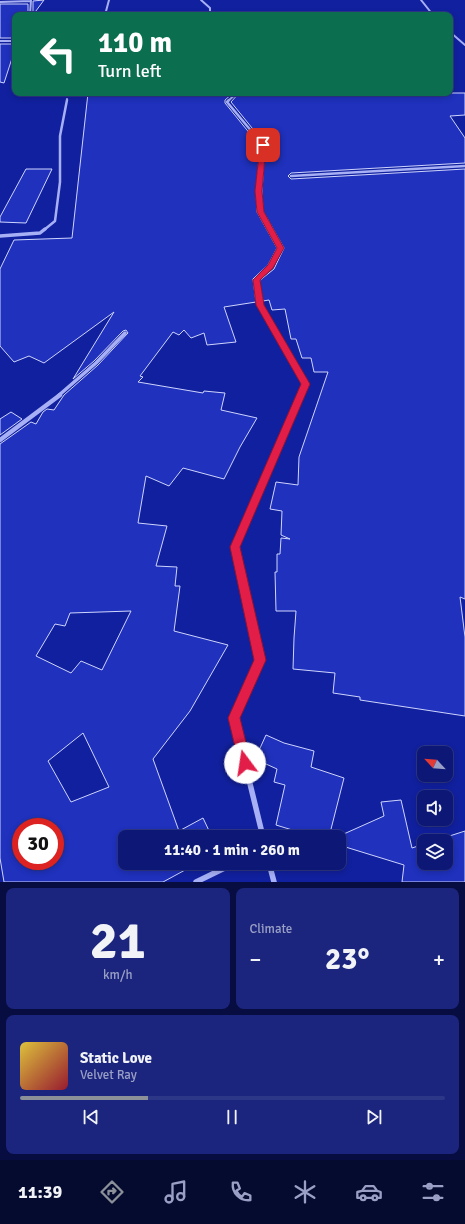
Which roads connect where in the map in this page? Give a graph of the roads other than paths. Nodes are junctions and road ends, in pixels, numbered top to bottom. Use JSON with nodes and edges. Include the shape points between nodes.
{"nodes":[{"id":1,"x":31,"y":0,"type":"edge"},
{"id":2,"x":108,"y":0,"type":"edge"},
{"id":3,"x":201,"y":0,"type":"edge"},
{"id":4,"x":421,"y":0,"type":"edge"},
{"id":5,"x":0,"y":2,"type":"edge"},
{"id":6,"x":30,"y":12,"type":"edge"},
{"id":7,"x":106,"y":12,"type":"edge"},
{"id":8,"x":210,"y":12,"type":"edge"},
{"id":9,"x":431,"y":12,"type":"edge"},
{"id":10,"x":453,"y":35,"type":"edge"},
{"id":11,"x":0,"y":41,"type":"edge"},
{"id":12,"x":12,"y":41,"type":"edge"},
{"id":13,"x":465,"y":45,"type":"edge"},
{"id":14,"x":234,"y":96,"type":"edge"},
{"id":15,"x":67,"y":99,"type":"dead end"},
{"id":16,"x":465,"y":166,"type":"edge"},
{"id":17,"x":290,"y":176,"type":"dead end"},
{"id":18,"x":0,"y":236,"type":"edge"},
{"id":19,"x":125,"y":333,"type":"dead end"},
{"id":20,"x":0,"y":440,"type":"edge"},
{"id":21,"x":261,"y":830,"type":"edge"},
{"id":22,"x":221,"y":870,"type":"edge"},
{"id":23,"x":271,"y":870,"type":"edge"},
{"id":24,"x":196,"y":882,"type":"edge"},
{"id":25,"x":274,"y":882,"type":"edge"}],
"edges":[{"from":1,"to":5,"type":"street"},
{"from":1,"to":6,"type":"street"},
{"from":2,"to":7,"type":"street"},
{"from":3,"to":8,"type":"street","via":[[210,8]]},
{"from":4,"to":9,"type":"street"},
{"from":10,"to":13,"type":"street"},
{"from":11,"to":12,"type":"street"},
{"from":14,"to":21,"type":"street","via":[[227,102],[263,145],[260,212],[281,248],[271,267],[256,280],[260,305],[306,384],[235,547],[260,660],[234,718]]},
{"from":15,"to":18,"type":"street","via":[[60,136],[60,182],[55,221],[40,233]]},
{"from":16,"to":17,"type":"street"},
{"from":19,"to":20,"type":"street","via":[[91,369]]},
{"from":22,"to":24,"type":"street"},
{"from":23,"to":25,"type":"street"}]}
